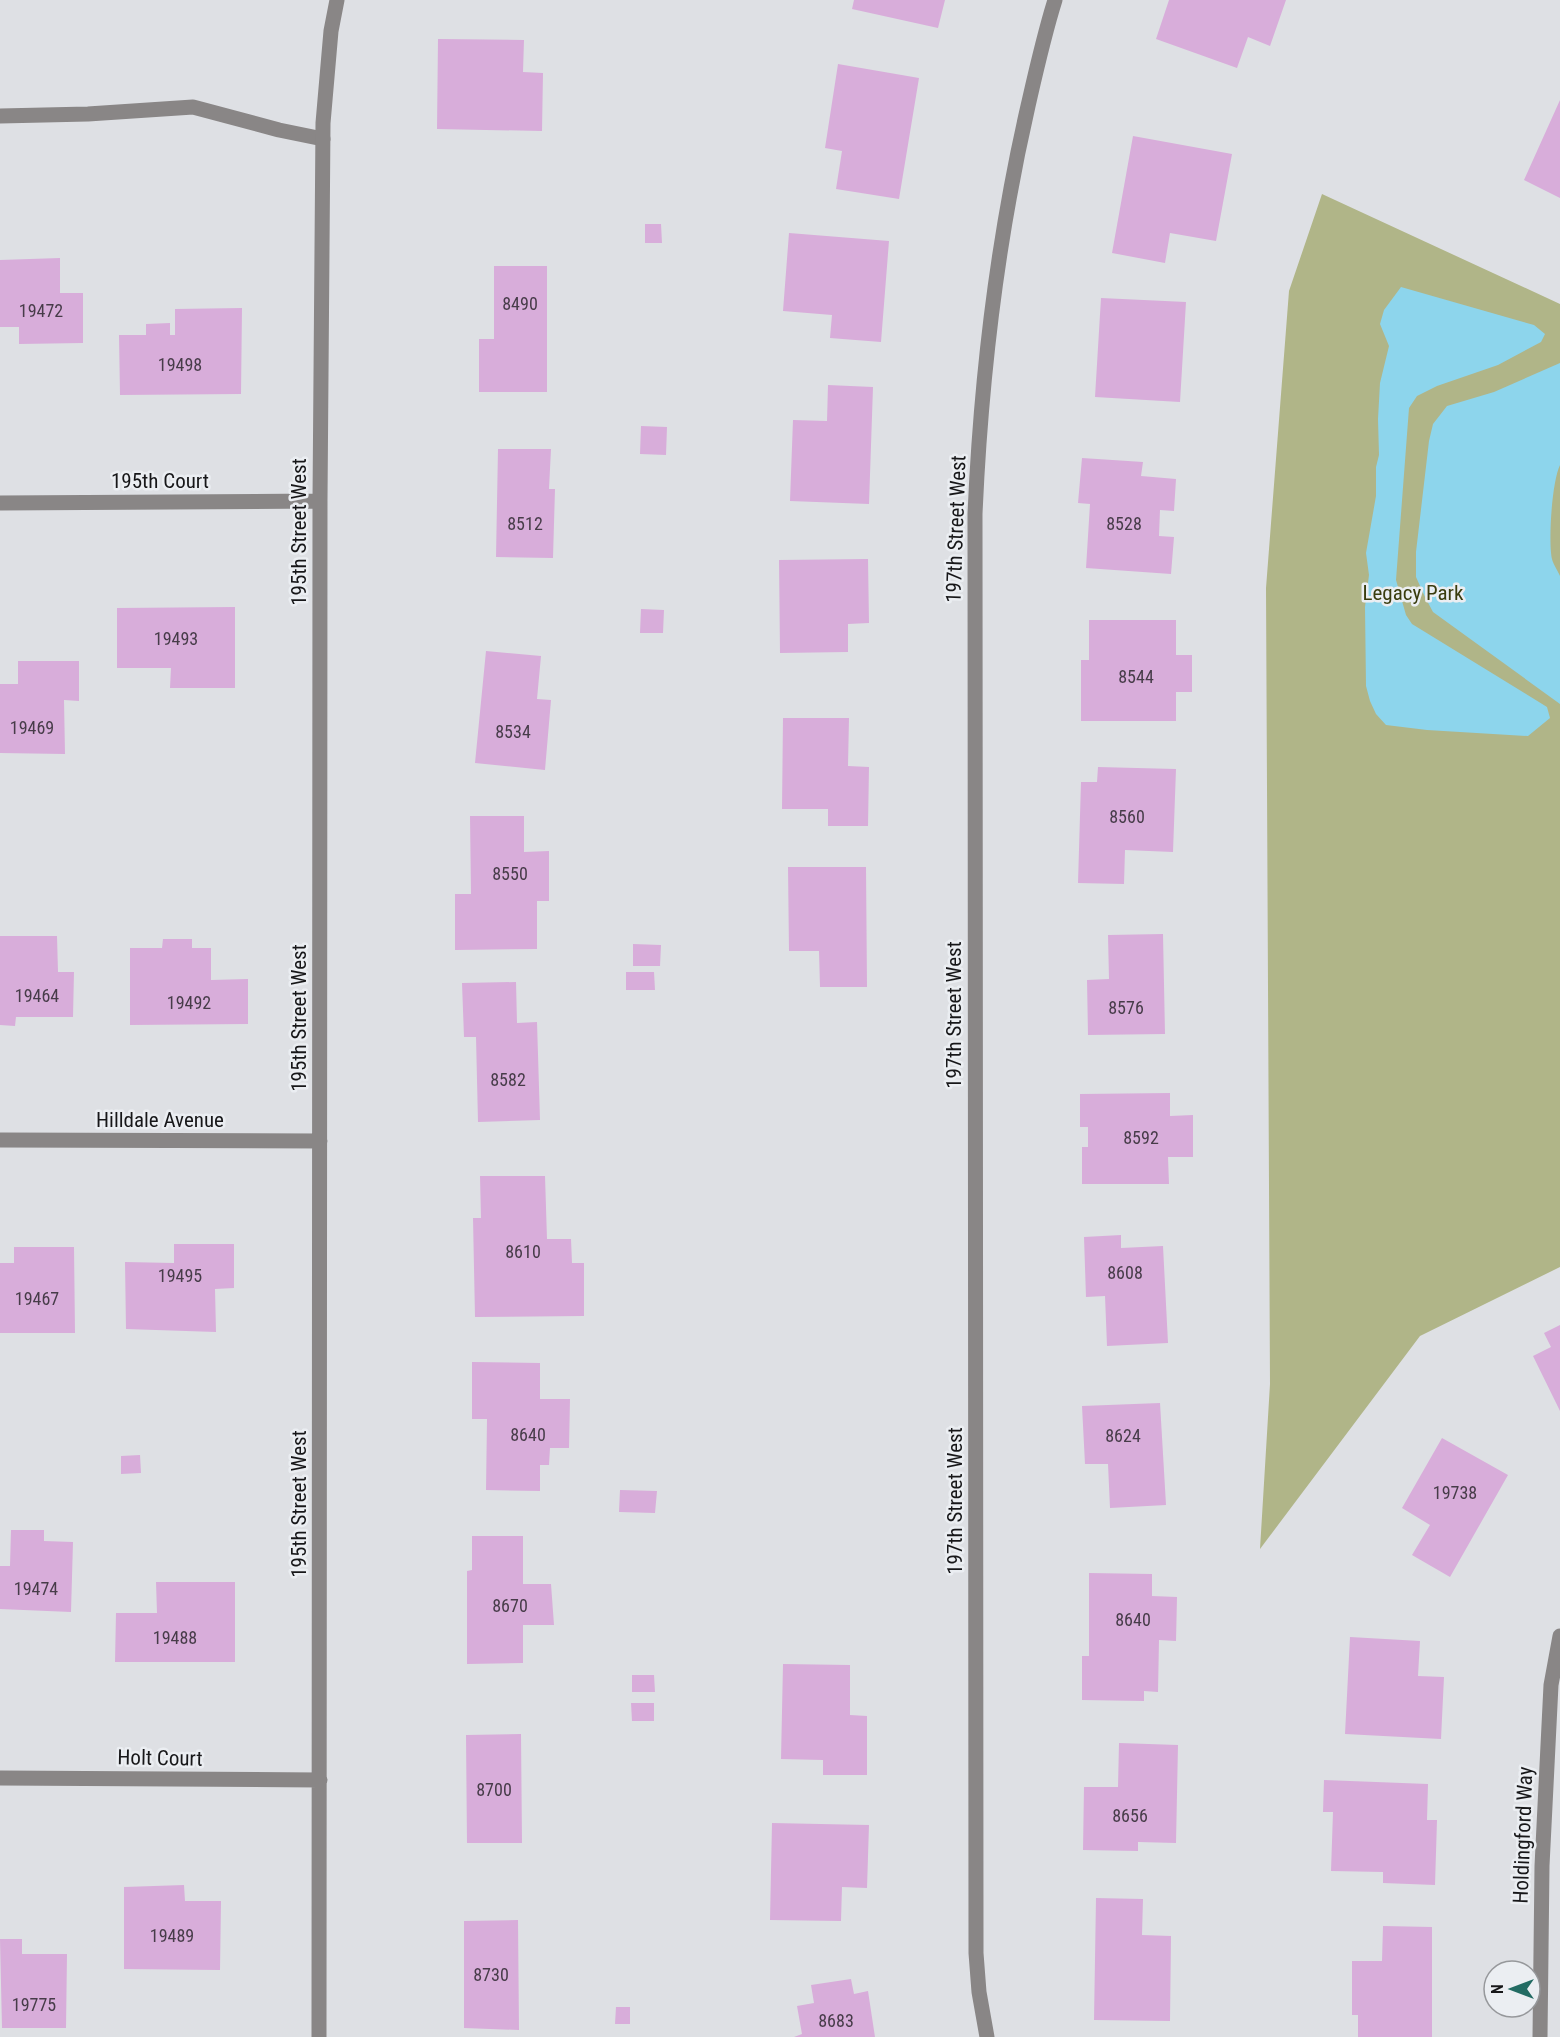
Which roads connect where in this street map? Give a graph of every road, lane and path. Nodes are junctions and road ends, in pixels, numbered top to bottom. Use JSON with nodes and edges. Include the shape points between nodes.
{"nodes":[{"id":1,"x":337,"y":0,"type":"edge"},
{"id":2,"x":1054,"y":0,"type":"edge"},
{"id":3,"x":0,"y":116,"type":"edge"},
{"id":4,"x":323,"y":139,"type":"junction"},
{"id":5,"x":320,"y":501,"type":"junction"},
{"id":6,"x":0,"y":503,"type":"edge"},
{"id":7,"x":0,"y":1140,"type":"edge"},
{"id":8,"x":320,"y":1142,"type":"junction"},
{"id":9,"x":1560,"y":1636,"type":"edge"},
{"id":10,"x":0,"y":1778,"type":"edge"},
{"id":11,"x":320,"y":1780,"type":"junction"},
{"id":12,"x":319,"y":2037,"type":"edge"},
{"id":13,"x":987,"y":2037,"type":"edge"},
{"id":14,"x":1540,"y":2037,"type":"edge"}],
"edges":[{"from":1,"to":4,"type":"street","name":"195th Street West"},
{"from":2,"to":13,"type":"street","name":"197th Street West","via":[[1015,166],[992,307],[975,514],[976,1953]]},
{"from":3,"to":4,"type":"street","via":[[193,108]]},
{"from":4,"to":5,"type":"street","name":"195th Street West"},
{"from":5,"to":6,"type":"street","name":"195th Court"},
{"from":5,"to":8,"type":"street","name":"195th Street West"},
{"from":7,"to":8,"type":"street","name":"Hilldale Avenue"},
{"from":8,"to":11,"type":"street","name":"195th Street West"},
{"from":9,"to":14,"type":"street","name":"Holdingford Way","via":[[1551,1685],[1542,1866]]},
{"from":10,"to":11,"type":"street","name":"Holt Court"},
{"from":11,"to":12,"type":"street","name":"195th Street West"}]}
